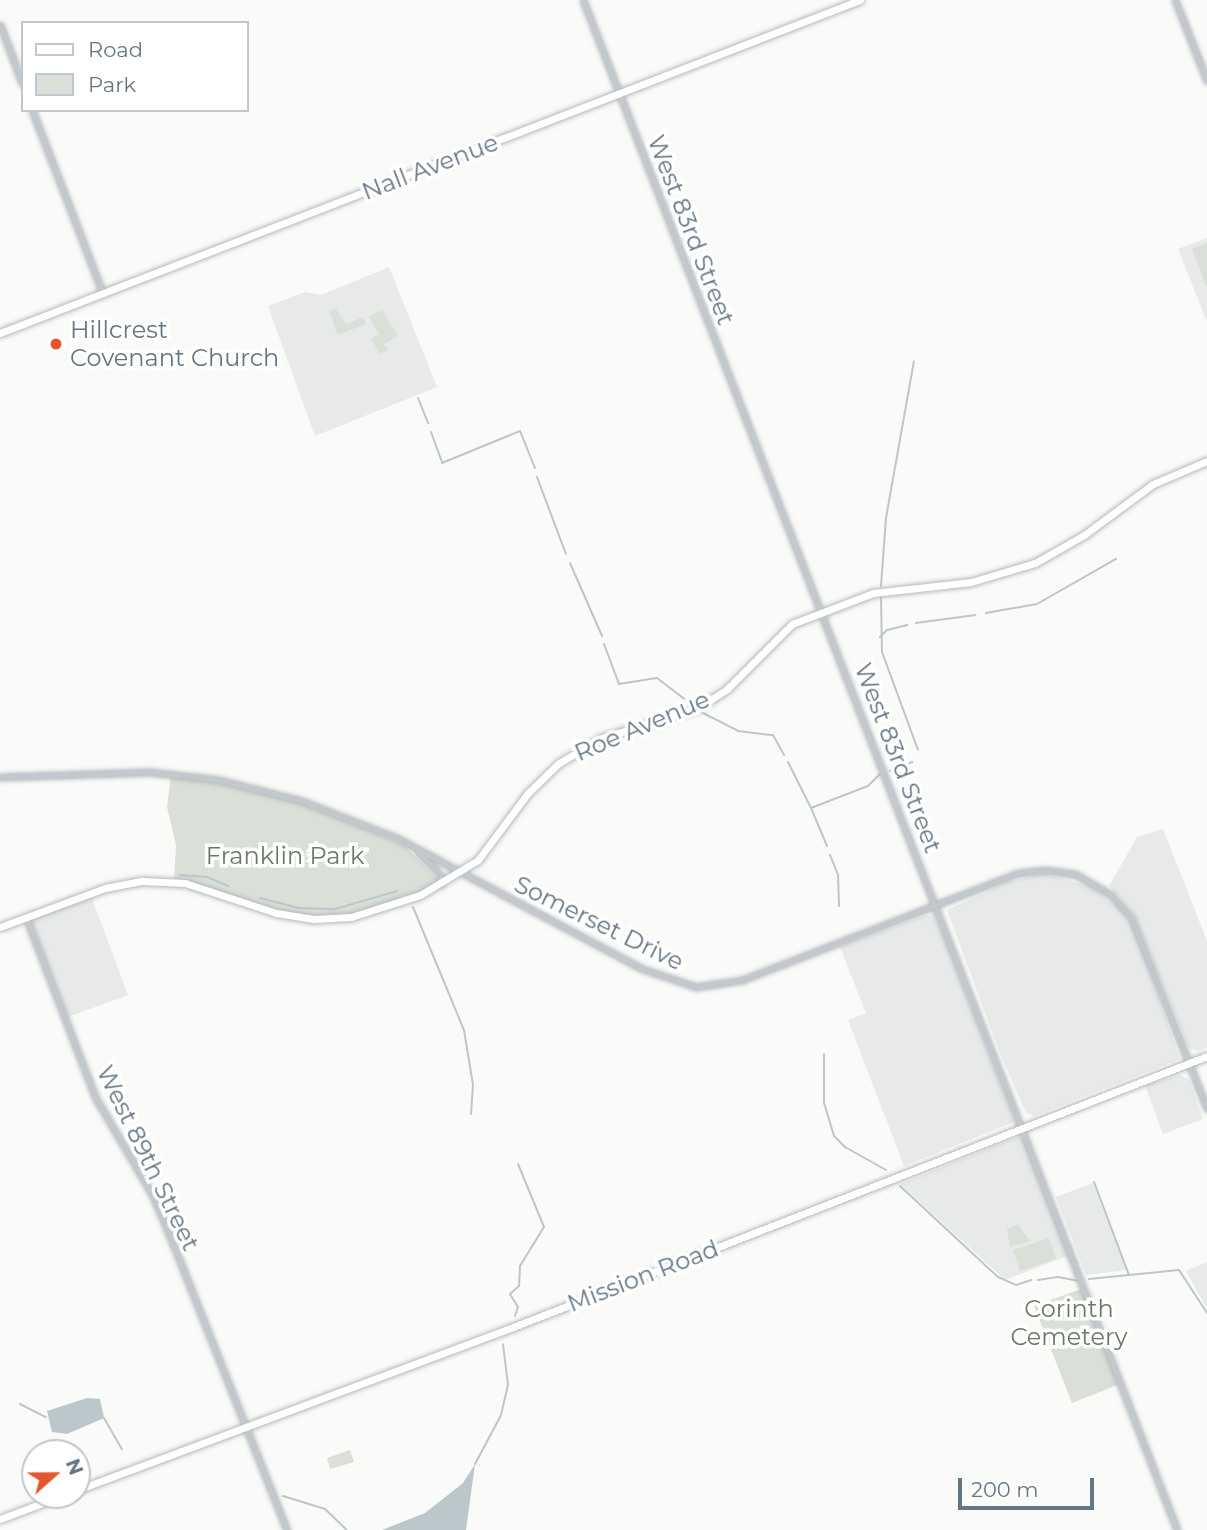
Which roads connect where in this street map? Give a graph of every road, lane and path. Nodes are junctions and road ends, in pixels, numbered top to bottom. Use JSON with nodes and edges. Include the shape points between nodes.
{"nodes":[{"id":1,"x":583,"y":0,"type":"edge"},
{"id":2,"x":860,"y":0,"type":"edge"},
{"id":3,"x":1175,"y":0,"type":"edge"},
{"id":4,"x":0,"y":25,"type":"edge"},
{"id":5,"x":21,"y":80,"type":"edge"},
{"id":6,"x":1207,"y":81,"type":"edge"},
{"id":7,"x":619,"y":94,"type":"junction"},
{"id":8,"x":34,"y":112,"type":"edge"},
{"id":9,"x":103,"y":294,"type":"junction"},
{"id":10,"x":0,"y":333,"type":"edge"},
{"id":11,"x":1207,"y":461,"type":"edge"},
{"id":12,"x":821,"y":611,"type":"junction"},
{"id":13,"x":0,"y":777,"type":"edge"},
{"id":14,"x":413,"y":847,"type":"junction"},
{"id":15,"x":461,"y":873,"type":"junction"},
{"id":16,"x":442,"y":885,"type":"junction"},
{"id":17,"x":937,"y":904,"type":"junction"},
{"id":18,"x":26,"y":917,"type":"junction"},
{"id":19,"x":0,"y":927,"type":"edge"},
{"id":20,"x":1207,"y":1056,"type":"edge"},
{"id":21,"x":1189,"y":1063,"type":"junction"},
{"id":22,"x":1207,"y":1109,"type":"edge"},
{"id":23,"x":1023,"y":1128,"type":"junction"},
{"id":24,"x":248,"y":1426,"type":"junction"},
{"id":25,"x":91,"y":1485,"type":"edge"},
{"id":26,"x":27,"y":1509,"type":"edge"},
{"id":27,"x":0,"y":1519,"type":"edge"},
{"id":28,"x":287,"y":1530,"type":"edge"},
{"id":29,"x":1177,"y":1530,"type":"edge"}],
"edges":[{"from":1,"to":7,"type":"street","name":"West 83rd Street"},
{"from":2,"to":7,"type":"main road","name":"Nall Avenue"},
{"from":3,"to":6,"type":"street"},
{"from":4,"to":5,"type":"street"},
{"from":7,"to":9,"type":"main road","name":"Nall Avenue"},
{"from":7,"to":12,"type":"street","name":"West 83rd Street"},
{"from":8,"to":9,"type":"street"},
{"from":9,"to":10,"type":"main road","name":"Nall Avenue"},
{"from":11,"to":12,"type":"main road","name":"Roe Avenue","via":[[1153,484],[1084,535],[1035,563],[971,582],[873,593]]},
{"from":12,"to":15,"type":"main road","name":"Roe Avenue","via":[[784,629],[736,681],[698,708],[602,738],[559,763],[528,793],[486,852]]},
{"from":12,"to":17,"type":"street","name":"West 83rd Street"},
{"from":13,"to":14,"type":"street","name":"Somerset Drive","via":[[111,770],[219,780],[302,801]]},
{"from":14,"to":15,"type":"street","name":"Somerset Drive"},
{"from":14,"to":16,"type":"street","via":[[440,875]]},
{"from":15,"to":16,"type":"main road","name":"Roe Avenue"},
{"from":15,"to":17,"type":"street","name":"Somerset Drive","via":[[650,973],[696,987],[742,981]]},
{"from":16,"to":18,"type":"main road","name":"Roe Avenue","via":[[382,908],[326,919],[285,915],[185,883],[142,881],[98,890]]},
{"from":17,"to":21,"type":"street","name":"Somerset Drive","via":[[1033,870],[1065,871],[1100,887],[1118,901],[1138,930]]},
{"from":17,"to":23,"type":"street","name":"West 83rd Street"},
{"from":18,"to":19,"type":"main road","name":"Roe Avenue"},
{"from":18,"to":24,"type":"street","name":"West 89th Street","via":[[95,1097],[152,1194],[234,1402]]},
{"from":20,"to":21,"type":"main road","name":"Mission Road"},
{"from":21,"to":22,"type":"street","name":"Somerset Drive"},
{"from":21,"to":23,"type":"main road","name":"Mission Road"},
{"from":23,"to":24,"type":"main road","name":"Mission Road"},
{"from":23,"to":29,"type":"street","name":"West 83rd Street"},
{"from":24,"to":25,"type":"main road","name":"Mission Road"},
{"from":24,"to":28,"type":"street","name":"West 89th Street"},
{"from":26,"to":27,"type":"main road"}]}
